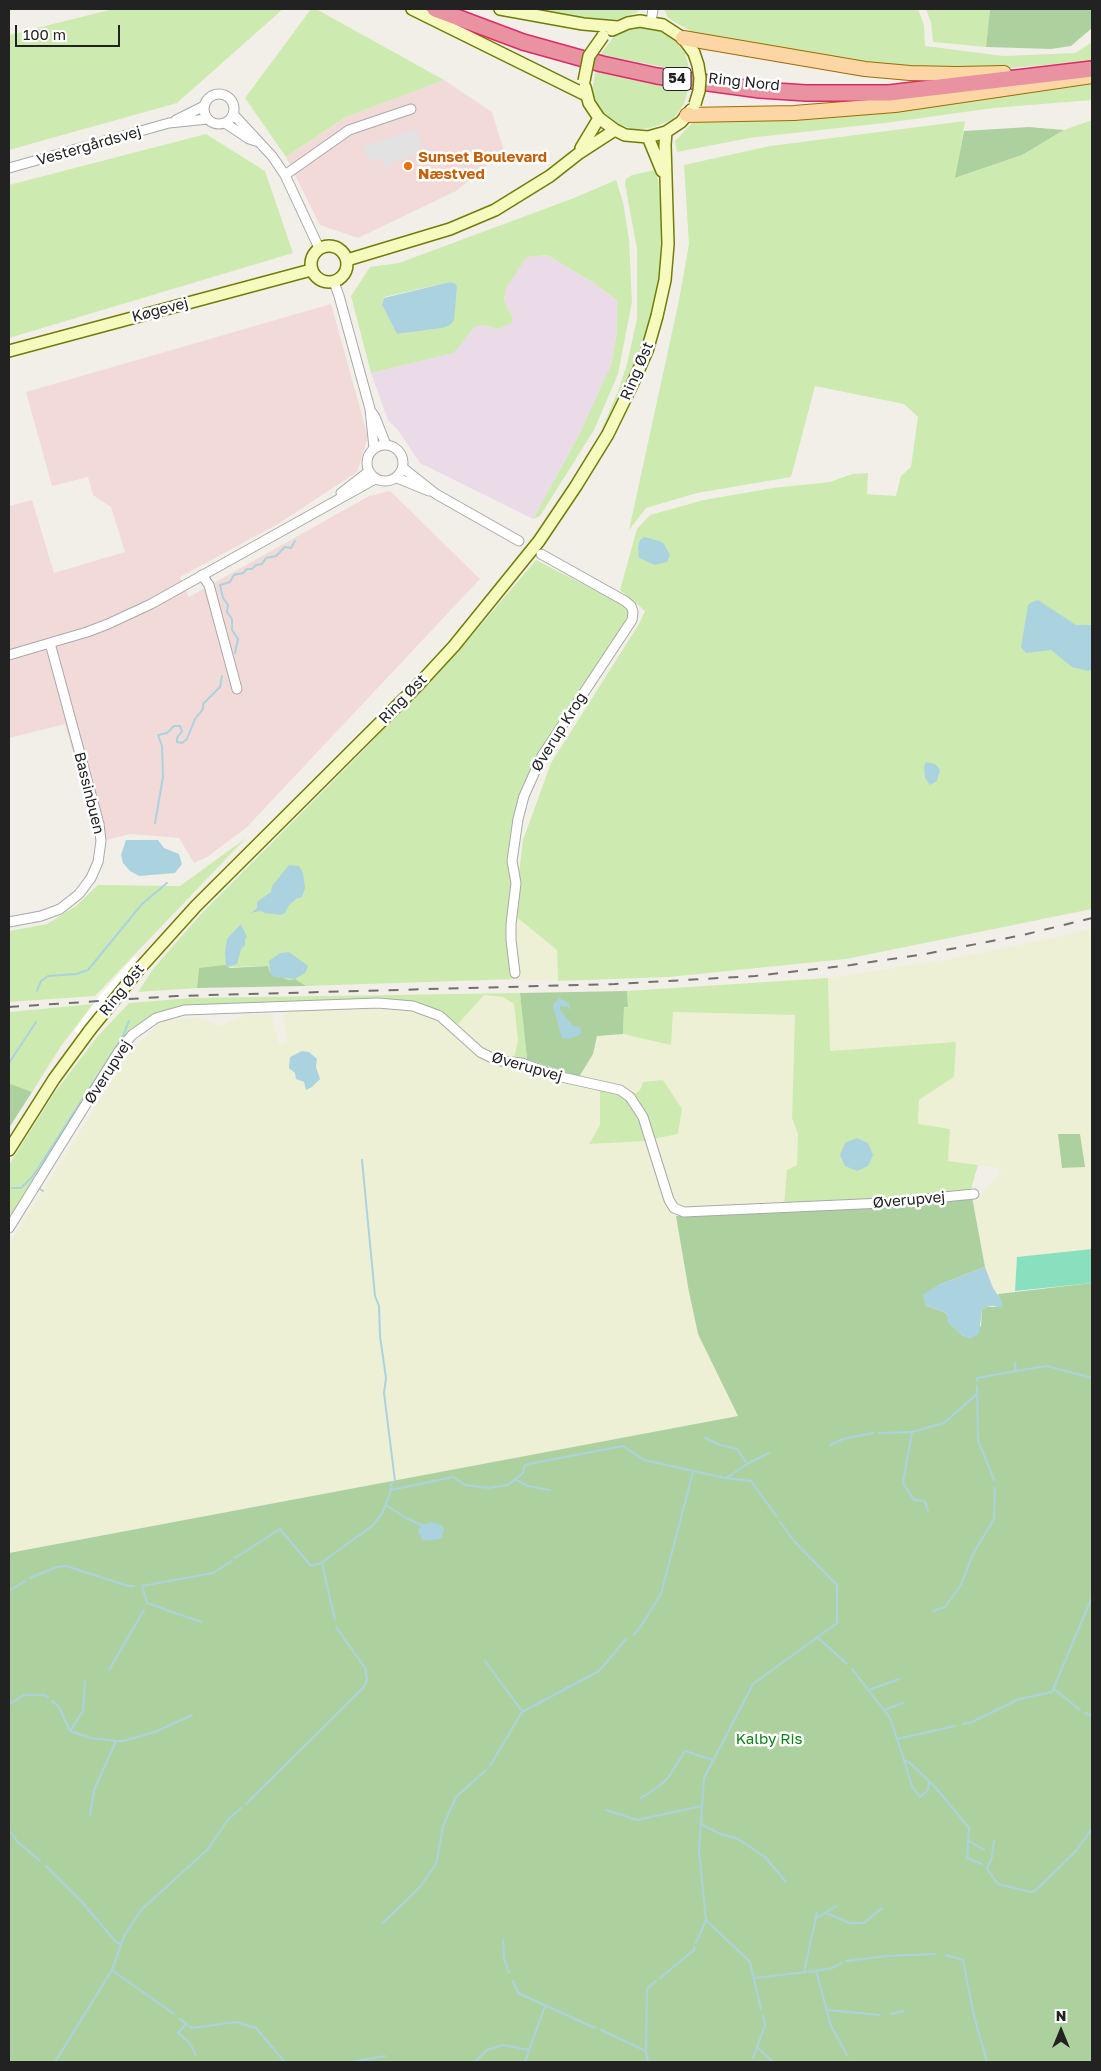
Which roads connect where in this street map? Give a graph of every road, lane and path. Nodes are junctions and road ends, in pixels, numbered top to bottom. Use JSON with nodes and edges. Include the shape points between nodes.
{"nodes":[{"id":1,"x":412,"y":9,"type":"edge"},
{"id":2,"x":435,"y":9,"type":"edge"},
{"id":3,"x":450,"y":9,"type":"edge"},
{"id":4,"x":500,"y":9,"type":"edge"},
{"id":5,"x":653,"y":9,"type":"edge"},
{"id":6,"x":651,"y":22,"type":"junction"},
{"id":7,"x":618,"y":26,"type":"junction"},
{"id":8,"x":684,"y":38,"type":"junction"},
{"id":9,"x":1092,"y":68,"type":"edge"},
{"id":10,"x":1092,"y":76,"type":"edge"},
{"id":11,"x":928,"y":88,"type":"junction"},
{"id":12,"x":586,"y":95,"type":"junction"},
{"id":13,"x":204,"y":106,"type":"junction"},
{"id":14,"x":411,"y":109,"type":"dead end"},
{"id":15,"x":691,"y":110,"type":"junction"},
{"id":16,"x":234,"y":115,"type":"junction"},
{"id":17,"x":599,"y":118,"type":"junction"},
{"id":18,"x":208,"y":119,"type":"junction"},
{"id":19,"x":169,"y":123,"type":"junction"},
{"id":20,"x":225,"y":123,"type":"junction"},
{"id":21,"x":615,"y":130,"type":"junction"},
{"id":22,"x":666,"y":132,"type":"junction"},
{"id":23,"x":648,"y":137,"type":"junction"},
{"id":24,"x":259,"y":142,"type":"junction"},
{"id":25,"x":578,"y":154,"type":"junction"},
{"id":26,"x":9,"y":168,"type":"edge"},
{"id":27,"x":284,"y":175,"type":"junction"},
{"id":28,"x":665,"y":180,"type":"junction"},
{"id":29,"x":319,"y":248,"type":"junction"},
{"id":30,"x":347,"y":260,"type":"junction"},
{"id":31,"x":311,"y":270,"type":"junction"},
{"id":32,"x":334,"y":282,"type":"junction"},
{"id":33,"x":9,"y":351,"type":"edge"},
{"id":34,"x":370,"y":409,"type":"junction"},
{"id":35,"x":386,"y":445,"type":"junction"},
{"id":36,"x":374,"y":448,"type":"junction"},
{"id":37,"x":403,"y":468,"type":"junction"},
{"id":38,"x":368,"y":472,"type":"junction"},
{"id":39,"x":397,"y":478,"type":"junction"},
{"id":40,"x":375,"y":480,"type":"junction"},
{"id":41,"x":436,"y":494,"type":"junction"},
{"id":42,"x":323,"y":508,"type":"junction"},
{"id":43,"x":519,"y":541,"type":"dead end"},
{"id":44,"x":541,"y":554,"type":"dead end"},
{"id":45,"x":202,"y":575,"type":"junction"},
{"id":46,"x":50,"y":643,"type":"junction"},
{"id":47,"x":9,"y":655,"type":"edge"},
{"id":48,"x":237,"y":689,"type":"dead end"},
{"id":49,"x":9,"y":922,"type":"edge"},
{"id":50,"x":515,"y":973,"type":"dead end"},
{"id":51,"x":9,"y":1150,"type":"edge"},
{"id":52,"x":974,"y":1194,"type":"dead end"},
{"id":53,"x":9,"y":1228,"type":"edge"}],
"edges":[{"from":1,"to":12,"type":"main road"},
{"from":2,"to":11,"type":"highway","number":"54","via":[[523,42],[657,76],[760,90],[889,93]]},
{"from":3,"to":11,"type":"highway","name":"Ring Nord","number":"54","via":[[525,37],[666,73],[806,88]]},
{"from":4,"to":7,"type":"main road","via":[[583,24]]},
{"from":5,"to":6,"type":"street"},
{"from":6,"to":7,"type":"main road"},
{"from":6,"to":8,"type":"main road","via":[[663,25]]},
{"from":7,"to":12,"type":"main road","bridge":true,"via":[[603,36],[589,56],[584,81]]},
{"from":8,"to":9,"type":"main road","via":[[865,69],[910,73],[987,74]]},
{"from":8,"to":15,"type":"main road","bridge":true,"via":[[694,53],[700,78],[699,91]]},
{"from":9,"to":11,"type":"highway","number":"54"},
{"from":10,"to":15,"type":"main road","via":[[887,106],[794,113]]},
{"from":12,"to":17,"type":"main road"},
{"from":13,"to":16,"type":"street","via":[[214,94],[224,94],[234,103]]},
{"from":13,"to":18,"type":"street"},
{"from":13,"to":19,"type":"street","name":"Vestergårdsvej"},
{"from":14,"to":27,"type":"street","via":[[349,130]]},
{"from":15,"to":22,"type":"main road"},
{"from":16,"to":20,"type":"street"},
{"from":16,"to":24,"type":"street"},
{"from":17,"to":21,"type":"main road"},
{"from":17,"to":25,"type":"main road"},
{"from":18,"to":19,"type":"street","name":"Vestergårdsvej"},
{"from":18,"to":20,"type":"street","via":[[216,124]]},
{"from":19,"to":26,"type":"street","name":"Vestergårdsvej"},
{"from":20,"to":24,"type":"street","via":[[248,139]]},
{"from":21,"to":23,"type":"main road","via":[[631,136]]},
{"from":21,"to":25,"type":"main road"},
{"from":22,"to":23,"type":"main road"},
{"from":22,"to":28,"type":"main road","name":"Ring Øst"},
{"from":23,"to":28,"type":"main road","name":"Ring Øst"},
{"from":24,"to":27,"type":"street"},
{"from":25,"to":30,"type":"main road","via":[[550,176],[495,210],[450,228]]},
{"from":27,"to":29,"type":"street"},
{"from":28,"to":51,"type":"main road","name":"Ring Øst","bridge":true,"via":[[668,207],[665,280],[652,334],[608,434],[540,541],[418,685],[196,906],[140,968],[54,1079]]},
{"from":29,"to":30,"type":"main road","via":[[338,248]]},
{"from":29,"to":31,"type":"main road","via":[[311,257]]},
{"from":30,"to":32,"type":"main road","via":[[345,273]]},
{"from":31,"to":32,"type":"main road","via":[[320,280]]},
{"from":31,"to":33,"type":"main road","name":"Køgevej"},
{"from":32,"to":34,"type":"street"},
{"from":34,"to":35,"type":"street"},
{"from":34,"to":36,"type":"street"},
{"from":35,"to":36,"type":"street"},
{"from":35,"to":37,"type":"street","via":[[398,450]]},
{"from":36,"to":38,"type":"street","via":[[368,456]]},
{"from":37,"to":39,"type":"street"},
{"from":37,"to":41,"type":"street"},
{"from":38,"to":40,"type":"street"},
{"from":38,"to":42,"type":"street"},
{"from":39,"to":40,"type":"street","via":[[386,482]]},
{"from":39,"to":41,"type":"street"},
{"from":40,"to":42,"type":"street"},
{"from":41,"to":43,"type":"street"},
{"from":42,"to":45,"type":"street"},
{"from":44,"to":50,"type":"street","name":"Øverup Krog","via":[[625,600],[633,612],[632,620],[542,756],[524,796],[512,861],[516,883],[510,924]]},
{"from":45,"to":46,"type":"street","via":[[108,624]]},
{"from":45,"to":48,"type":"street","via":[[209,585]]},
{"from":46,"to":47,"type":"street"},
{"from":46,"to":49,"type":"street","name":"Bassinbuen","via":[[99,824],[98,862],[79,894],[60,909]]},
{"from":52,"to":53,"type":"street","name":"Øverupvej","via":[[883,1203],[684,1212],[674,1208],[669,1200],[643,1118],[636,1105],[620,1090],[490,1057],[440,1016],[427,1010],[400,1004],[360,1003],[184,1010],[156,1018],[143,1026],[119,1051]]}]}
